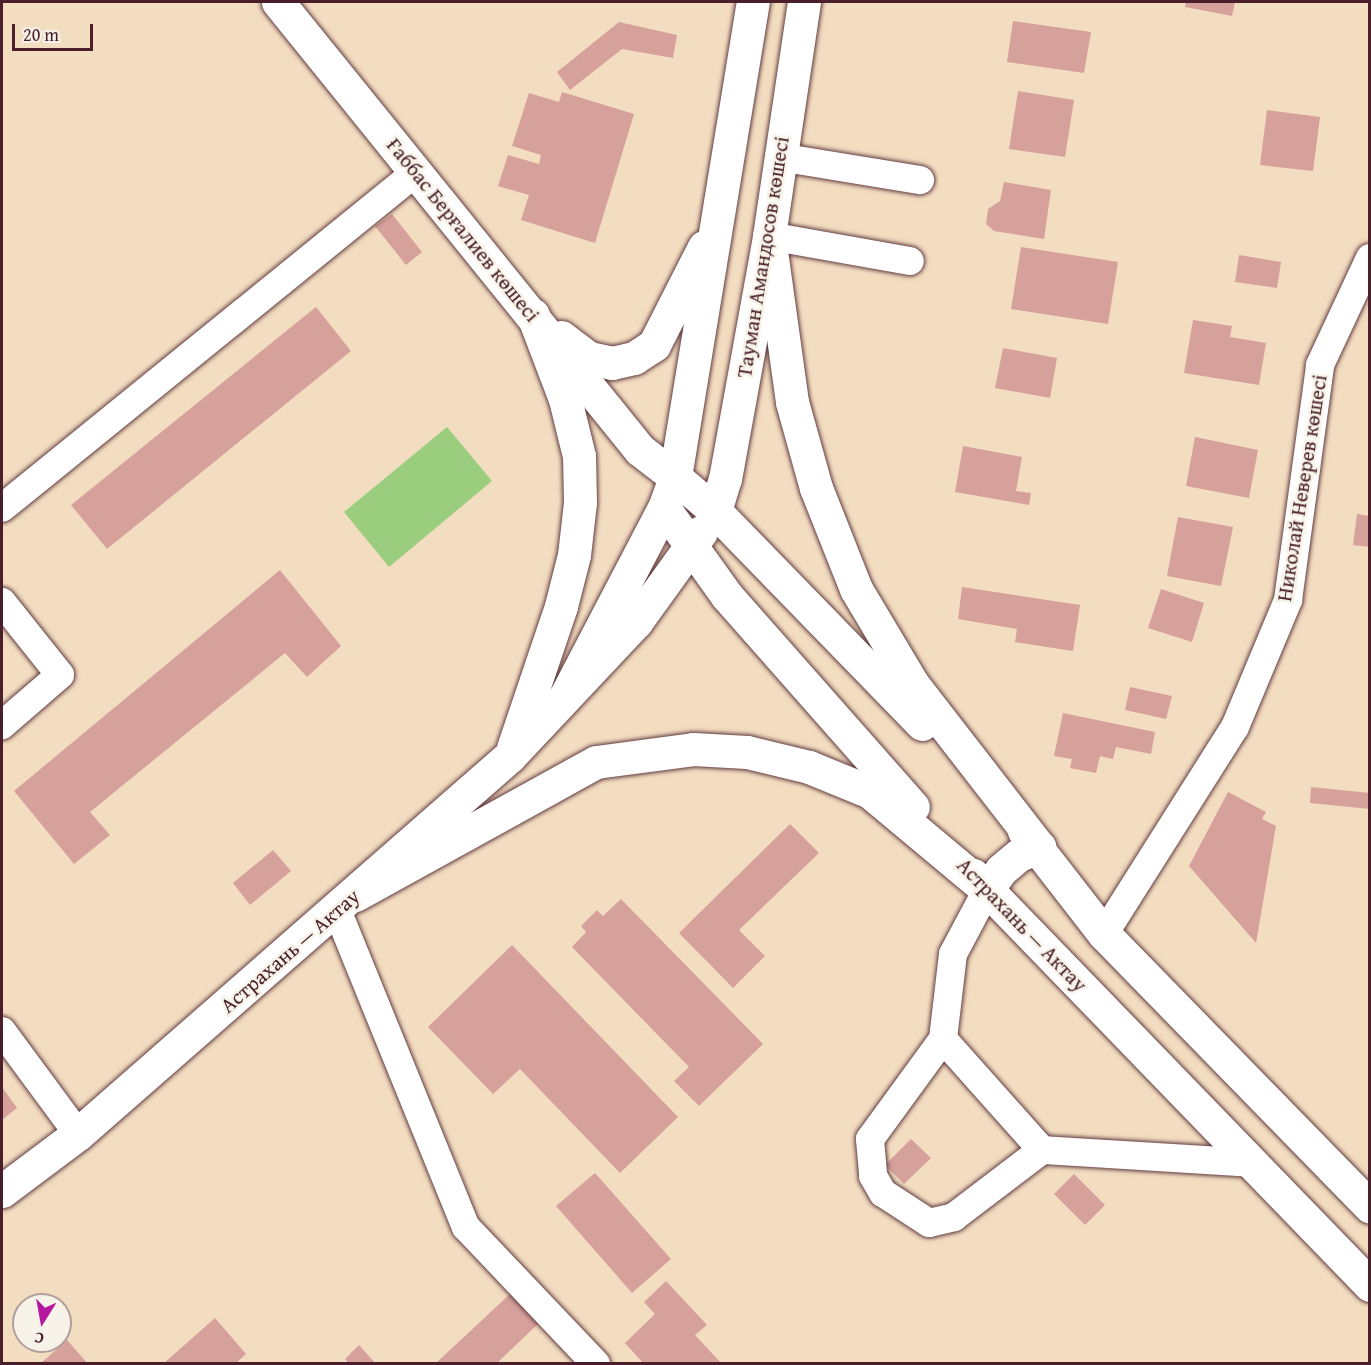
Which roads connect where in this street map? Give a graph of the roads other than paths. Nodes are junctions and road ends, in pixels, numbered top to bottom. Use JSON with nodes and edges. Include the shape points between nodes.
{"nodes":[{"id":1,"x":278,"y":2,"type":"edge"},
{"id":2,"x":753,"y":2,"type":"edge"},
{"id":3,"x":804,"y":2,"type":"edge"},
{"id":4,"x":779,"y":157,"type":"junction"},
{"id":5,"x":415,"y":173,"type":"junction"},
{"id":6,"x":920,"y":180,"type":"dead end"},
{"id":7,"x":716,"y":227,"type":"junction"},
{"id":8,"x":769,"y":236,"type":"junction"},
{"id":9,"x":1370,"y":258,"type":"edge"},
{"id":10,"x":910,"y":261,"type":"dead end"},
{"id":11,"x":534,"y":315,"type":"junction"},
{"id":12,"x":647,"y":458,"type":"junction"},
{"id":13,"x":675,"y":477,"type":"junction"},
{"id":14,"x":2,"y":508,"type":"edge"},
{"id":15,"x":664,"y":508,"type":"junction"},
{"id":16,"x":715,"y":511,"type":"junction"},
{"id":17,"x":691,"y":549,"type":"junction"},
{"id":18,"x":2,"y":602,"type":"edge"},
{"id":19,"x":565,"y":697,"type":"junction"},
{"id":20,"x":2,"y":725,"type":"edge"},
{"id":21,"x":510,"y":756,"type":"junction"},
{"id":22,"x":1039,"y":847,"type":"junction"},
{"id":23,"x":987,"y":890,"type":"junction"},
{"id":24,"x":346,"y":903,"type":"junction"},
{"id":25,"x":1104,"y":934,"type":"junction"},
{"id":26,"x":2,"y":1031,"type":"edge"},
{"id":27,"x":943,"y":1039,"type":"junction"},
{"id":28,"x":78,"y":1134,"type":"junction"},
{"id":29,"x":1042,"y":1150,"type":"junction"},
{"id":30,"x":1253,"y":1163,"type":"junction"},
{"id":31,"x":2,"y":1191,"type":"edge"},
{"id":32,"x":1370,"y":1207,"type":"edge"},
{"id":33,"x":1370,"y":1286,"type":"edge"},
{"id":34,"x":596,"y":1364,"type":"edge"}],
"edges":[{"from":1,"to":5,"type":"main road","name":"Ғаббас Берғалиев көшесі"},
{"from":2,"to":7,"type":"main road"},
{"from":3,"to":4,"type":"main road","name":"Тауман Амандосов көшесі"},
{"from":4,"to":6,"type":"street"},
{"from":4,"to":8,"type":"main road","name":"Тауман Амандосов көшесі"},
{"from":5,"to":11,"type":"main road","name":"Ғаббас Берғалиев көшесі"},
{"from":5,"to":14,"type":"street"},
{"from":7,"to":11,"type":"main road","via":[[654,345],[634,358],[612,363],[589,358]]},
{"from":7,"to":13,"type":"main road","name":"Астрахань — Актау"},
{"from":8,"to":10,"type":"street"},
{"from":8,"to":16,"type":"main road","name":"Тауман Амандосов көшесі","via":[[725,479]]},
{"from":8,"to":22,"type":"main road","via":[[792,402],[816,488],[856,589],[912,684]]},
{"from":9,"to":25,"type":"street","name":"Николай Неверев көшесі","via":[[1320,365],[1288,600],[1234,727]]},
{"from":11,"to":12,"type":"main road","name":"Ғаббас Берғалиев көшесі"},
{"from":11,"to":21,"type":"main road","via":[[565,399],[579,456],[580,502],[574,555],[561,606]]},
{"from":12,"to":13,"type":"main road","name":"Ғаббас Берғалиев көшесі"},
{"from":12,"to":15,"type":"main road","name":"Ғаббас Берғалиев көшесі"},
{"from":13,"to":15,"type":"main road","name":"Астрахань — Актау"},
{"from":13,"to":16,"type":"main road"},
{"from":15,"to":17,"type":"main road","name":"Астрахань — Актау"},
{"from":15,"to":19,"type":"main road","name":"Астрахань — Актау"},
{"from":16,"to":17,"type":"main road","name":"Астрахань — Актау"},
{"from":16,"to":22,"type":"main road"},
{"from":17,"to":19,"type":"main road","name":"Астрахань — Актау","via":[[636,622]]},
{"from":17,"to":23,"type":"main road","name":"Астрахань — Актау","via":[[727,596]]},
{"from":18,"to":20,"type":"street","via":[[60,675]]},
{"from":19,"to":21,"type":"main road","name":"Астрахань — Актау"},
{"from":21,"to":24,"type":"main road","name":"Астрахань — Актау"},
{"from":22,"to":23,"type":"main road","via":[[1001,870]]},
{"from":22,"to":25,"type":"main road"},
{"from":23,"to":24,"type":"main road","via":[[870,792],[809,767],[747,752],[693,749],[596,762]]},
{"from":23,"to":27,"type":"street","via":[[953,954]]},
{"from":23,"to":30,"type":"main road","name":"Астрахань — Актау"},
{"from":24,"to":28,"type":"main road","name":"Астрахань — Актау"},
{"from":24,"to":34,"type":"street","via":[[466,1227]]},
{"from":25,"to":32,"type":"main road"},
{"from":26,"to":28,"type":"street"},
{"from":27,"to":29,"type":"street"},
{"from":27,"to":29,"type":"street","via":[[870,1139],[873,1176],[884,1193],[929,1223],[954,1218]]},
{"from":28,"to":31,"type":"main road","name":"Астрахань — Актау"},
{"from":29,"to":30,"type":"street"},
{"from":30,"to":33,"type":"main road","name":"Астрахань — Актау"}]}
